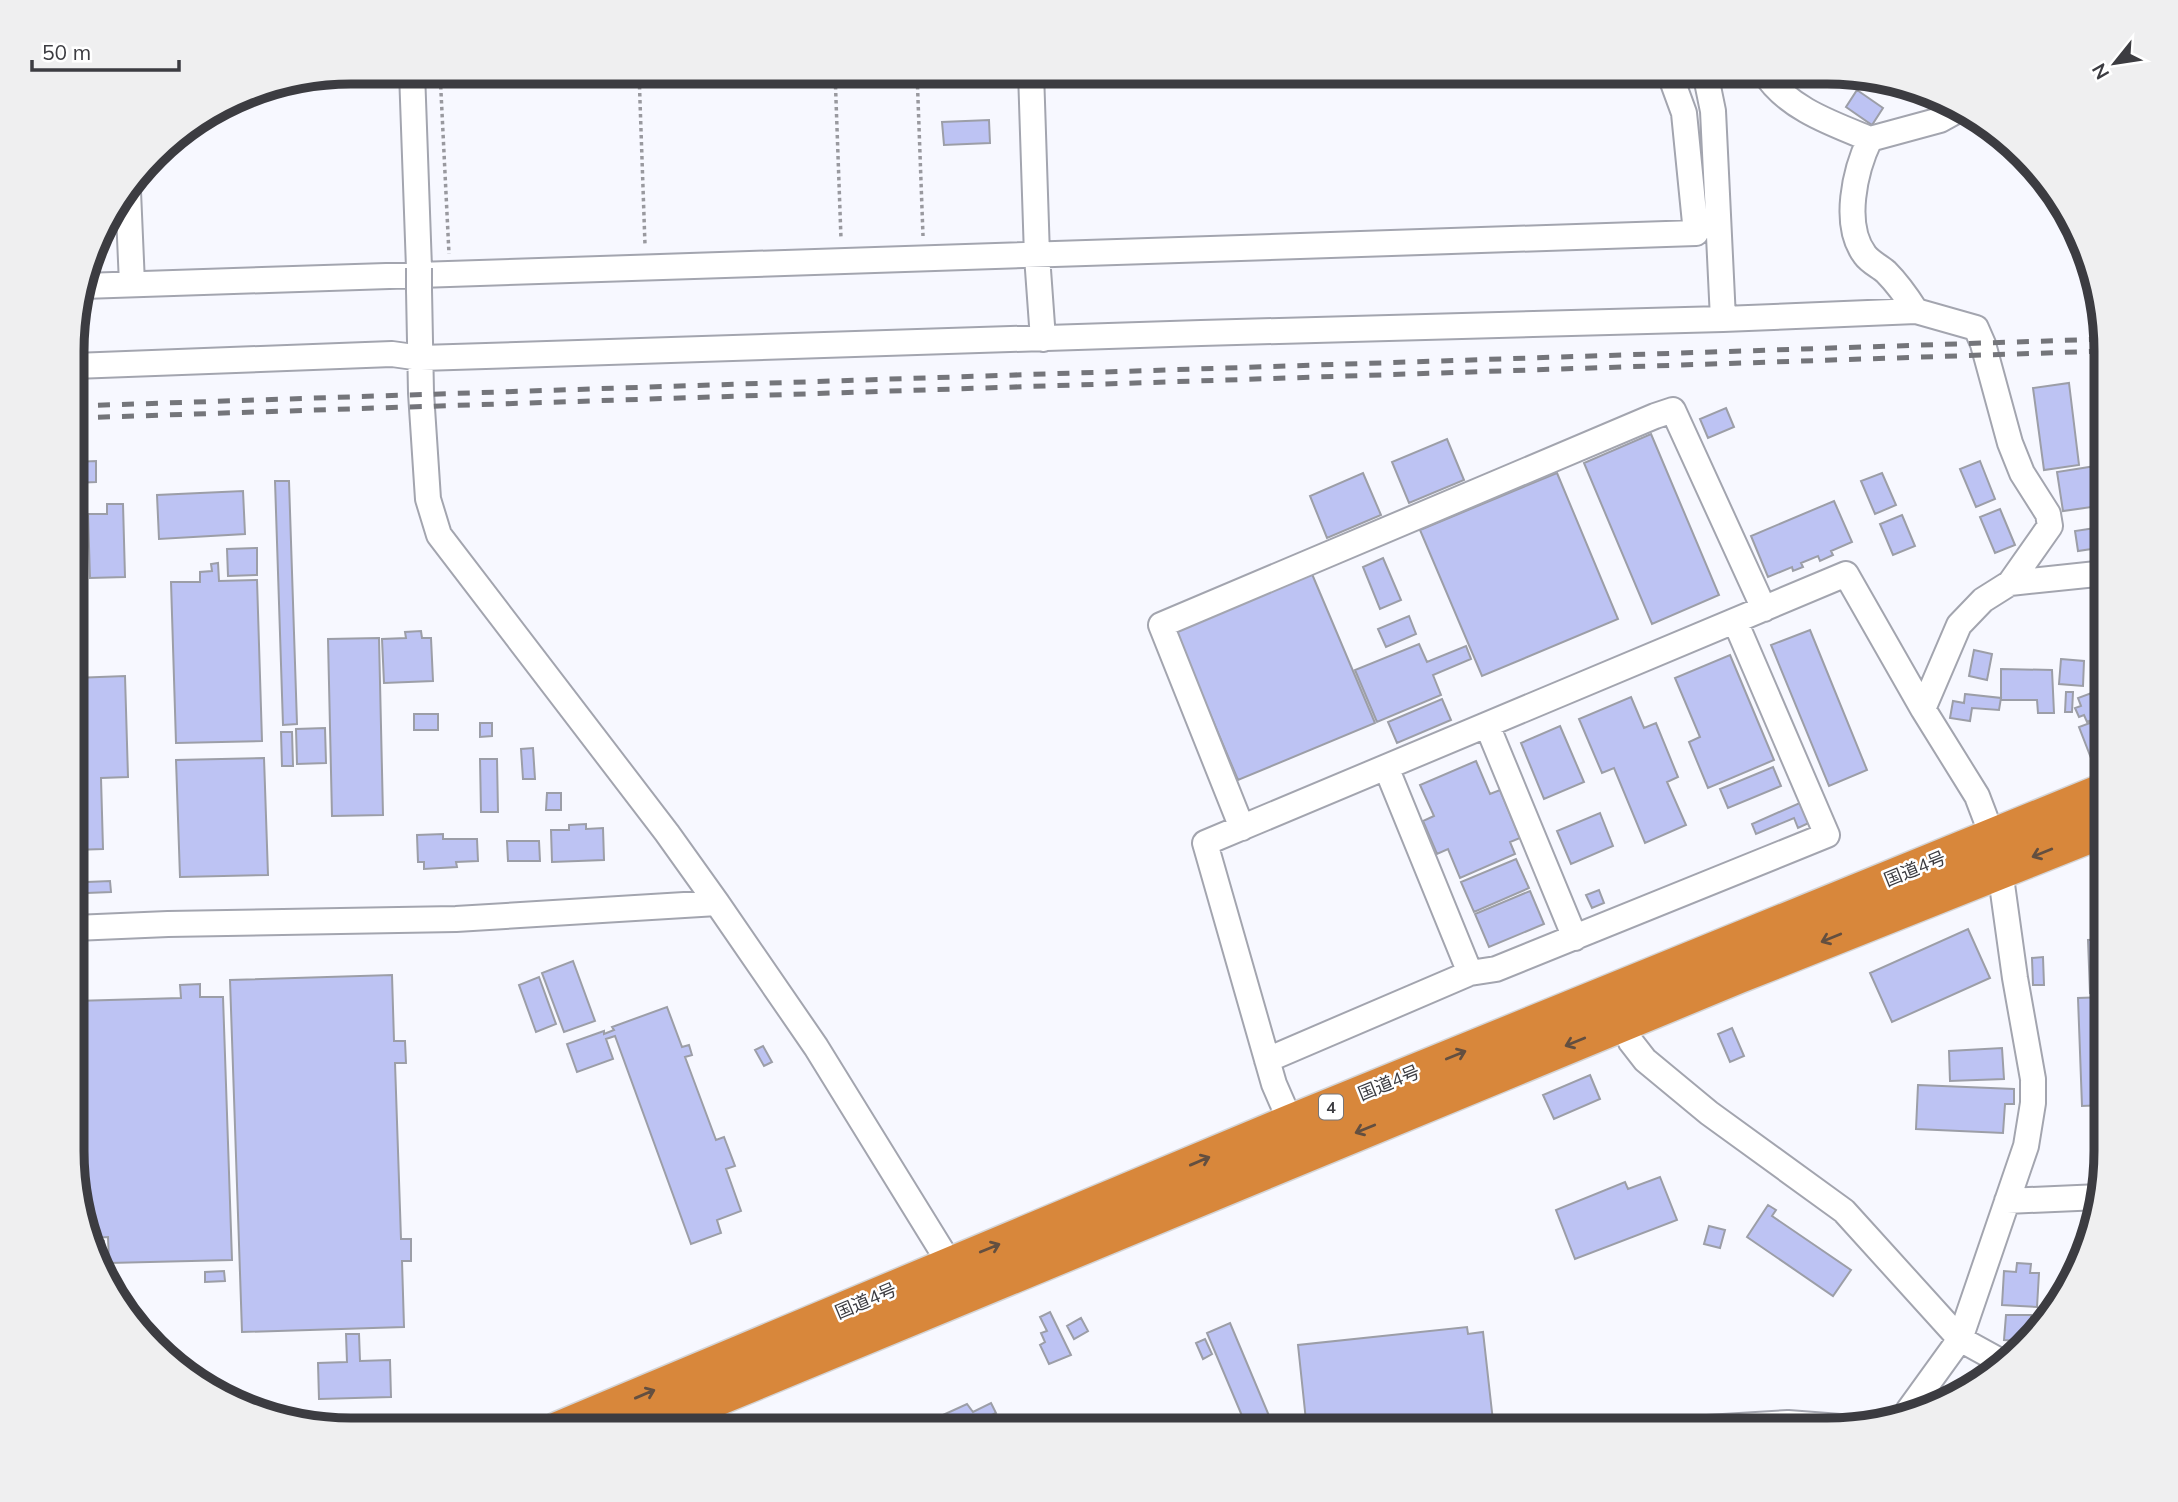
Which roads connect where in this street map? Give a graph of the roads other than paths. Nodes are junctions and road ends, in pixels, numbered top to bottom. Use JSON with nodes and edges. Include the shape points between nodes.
{"nodes":[{"id":1,"x":412,"y":84,"type":"edge"},
{"id":2,"x":1031,"y":84,"type":"edge"},
{"id":3,"x":1673,"y":84,"type":"edge"},
{"id":4,"x":1707,"y":84,"type":"edge"},
{"id":5,"x":1772,"y":84,"type":"edge"},
{"id":6,"x":1950,"y":114,"type":"edge"},
{"id":7,"x":1870,"y":139,"type":"junction"},
{"id":8,"x":129,"y":204,"type":"edge"},
{"id":9,"x":1707,"y":233,"type":"junction"},
{"id":10,"x":1037,"y":256,"type":"junction"},
{"id":11,"x":132,"y":284,"type":"junction"},
{"id":12,"x":92,"y":286,"type":"edge"},
{"id":13,"x":1916,"y":311,"type":"junction"},
{"id":14,"x":1723,"y":319,"type":"junction"},
{"id":15,"x":1042,"y":339,"type":"junction"},
{"id":16,"x":421,"y":358,"type":"junction"},
{"id":17,"x":84,"y":366,"type":"edge"},
{"id":18,"x":2094,"y":574,"type":"edge"},
{"id":19,"x":2010,"y":583,"type":"junction"},
{"id":20,"x":1764,"y":609,"type":"junction"},
{"id":21,"x":1735,"y":621,"type":"junction"},
{"id":22,"x":1923,"y":709,"type":"junction"},
{"id":23,"x":1487,"y":725,"type":"junction"},
{"id":24,"x":1386,"y":767,"type":"junction"},
{"id":25,"x":2094,"y":798,"type":"edge"},
{"id":26,"x":1242,"y":828,"type":"junction"},
{"id":27,"x":2094,"y":831,"type":"edge"},
{"id":28,"x":1997,"y":854,"type":"junction"},
{"id":29,"x":716,"y":903,"type":"junction"},
{"id":30,"x":84,"y":928,"type":"edge"},
{"id":31,"x":1575,"y":937,"type":"junction"},
{"id":32,"x":1470,"y":972,"type":"junction"},
{"id":33,"x":1623,"y":1023,"type":"junction"},
{"id":34,"x":1267,"y":1060,"type":"junction"},
{"id":35,"x":1291,"y":1123,"type":"junction"},
{"id":36,"x":2090,"y":1197,"type":"edge"},
{"id":37,"x":2007,"y":1201,"type":"junction"},
{"id":38,"x":959,"y":1278,"type":"junction"},
{"id":39,"x":1960,"y":1339,"type":"junction"},
{"id":40,"x":1995,"y":1358,"type":"edge"},
{"id":41,"x":1914,"y":1404,"type":"edge"},
{"id":42,"x":591,"y":1418,"type":"edge"},
{"id":43,"x":663,"y":1418,"type":"edge"}],
"edges":[{"from":1,"to":16,"type":"street"},
{"from":2,"to":10,"type":"street"},
{"from":3,"to":9,"type":"street","via":[[1684,113]]},
{"from":4,"to":9,"type":"street","via":[[1713,111]]},
{"from":5,"to":7,"type":"street","via":[[1795,102]]},
{"from":6,"to":7,"type":"street"},
{"from":7,"to":13,"type":"street","via":[[1855,183],[1856,239]]},
{"from":8,"to":11,"type":"street"},
{"from":9,"to":10,"type":"street"},
{"from":9,"to":14,"type":"street"},
{"from":10,"to":11,"type":"street"},
{"from":10,"to":15,"type":"street"},
{"from":11,"to":12,"type":"street"},
{"from":13,"to":14,"type":"street"},
{"from":13,"to":19,"type":"street","via":[[1976,328],[2010,443],[2022,473],[2048,514],[2050,526]]},
{"from":14,"to":15,"type":"street"},
{"from":15,"to":16,"type":"street"},
{"from":16,"to":17,"type":"street","via":[[392,354]]},
{"from":16,"to":29,"type":"street","via":[[428,499],[439,536]]},
{"from":18,"to":19,"type":"street"},
{"from":19,"to":22,"type":"street","via":[[1983,600],[1959,625]]},
{"from":20,"to":21,"type":"street"},
{"from":20,"to":22,"type":"street","via":[[1846,574]]},
{"from":20,"to":26,"type":"street","via":[[1673,410],[1655,415],[1161,625]]},
{"from":21,"to":23,"type":"street"},
{"from":21,"to":31,"type":"street","via":[[1827,835]]},
{"from":22,"to":28,"type":"street","via":[[1977,796]]},
{"from":23,"to":24,"type":"street"},
{"from":23,"to":31,"type":"street"},
{"from":24,"to":26,"type":"street"},
{"from":24,"to":32,"type":"street"},
{"from":25,"to":28,"type":"highway","name":"国道4号","number":"4"},
{"from":26,"to":34,"type":"street","via":[[1205,843]]},
{"from":27,"to":28,"type":"highway","name":"国道4号","number":"4","one_way":true},
{"from":28,"to":33,"type":"highway","name":"国道4号","number":"4","one_way":true},
{"from":35,"to":28,"type":"highway","name":"国道4号","number":"4","one_way":true},
{"from":28,"to":37,"type":"street","via":[[2034,1079],[2026,1146]]},
{"from":29,"to":30,"type":"street","via":[[456,919]]},
{"from":29,"to":38,"type":"street","via":[[816,1047]]},
{"from":31,"to":32,"type":"street","via":[[1496,970]]},
{"from":32,"to":34,"type":"street"},
{"from":33,"to":38,"type":"highway","name":"国道4号","number":"4","one_way":true},
{"from":33,"to":39,"type":"street","via":[[1645,1060],[1844,1212]]},
{"from":34,"to":35,"type":"street"},
{"from":38,"to":35,"type":"highway","name":"国道4号","number":"4","one_way":true},
{"from":36,"to":37,"type":"street"},
{"from":37,"to":39,"type":"street"},
{"from":42,"to":38,"type":"highway","name":"国道4号","number":"4","one_way":true},
{"from":38,"to":43,"type":"highway","name":"国道4号","number":"4"},
{"from":39,"to":40,"type":"street"},
{"from":39,"to":41,"type":"street"}]}
